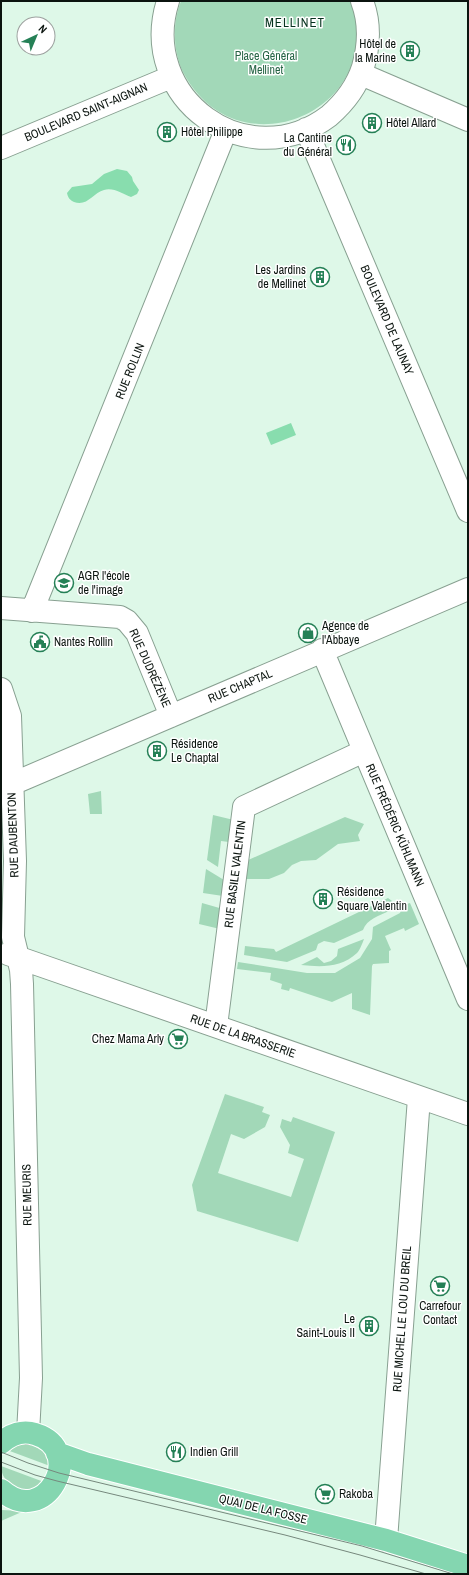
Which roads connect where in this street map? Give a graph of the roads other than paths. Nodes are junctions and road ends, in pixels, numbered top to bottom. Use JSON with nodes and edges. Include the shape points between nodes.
{"nodes":[{"id":1,"x":168,"y":1,"type":"edge"},
{"id":2,"x":362,"y":1,"type":"edge"},
{"id":3,"x":361,"y":74,"type":"junction"},
{"id":4,"x":171,"y":77,"type":"junction"},
{"id":5,"x":468,"y":120,"type":"edge"},
{"id":6,"x":306,"y":129,"type":"junction"},
{"id":7,"x":226,"y":130,"type":"junction"},
{"id":8,"x":1,"y":148,"type":"edge"},
{"id":9,"x":468,"y":511,"type":"edge"},
{"id":10,"x":468,"y":589,"type":"edge"},
{"id":11,"x":1,"y":608,"type":"edge"},
{"id":12,"x":32,"y":612,"type":"junction"},
{"id":13,"x":322,"y":650,"type":"junction"},
{"id":14,"x":1,"y":689,"type":"edge"},
{"id":15,"x":171,"y":716,"type":"junction"},
{"id":16,"x":364,"y":751,"type":"junction"},
{"id":17,"x":12,"y":784,"type":"junction"},
{"id":18,"x":10,"y":954,"type":"edge"},
{"id":19,"x":468,"y":999,"type":"edge"},
{"id":20,"x":216,"y":1026,"type":"junction"},
{"id":21,"x":419,"y":1098,"type":"junction"},
{"id":22,"x":468,"y":1114,"type":"edge"},
{"id":23,"x":10,"y":1435,"type":"edge"},
{"id":24,"x":57,"y":1453,"type":"junction"},
{"id":25,"x":2,"y":1493,"type":"edge"},
{"id":26,"x":386,"y":1540,"type":"junction"},
{"id":27,"x":468,"y":1566,"type":"edge"}],
"edges":[{"from":1,"to":4,"type":"street","via":[[163,20],[162,44]]},
{"from":2,"to":3,"type":"street","via":[[368,27],[368,41]]},
{"from":3,"to":5,"type":"street"},
{"from":3,"to":6,"type":"street","via":[[346,99],[334,111]]},
{"from":4,"to":7,"type":"street","via":[[193,108]]},
{"from":4,"to":8,"type":"street","name":"BOULEVARD SAINT-AIGNAN"},
{"from":6,"to":7,"type":"street","via":[[270,138],[241,135]]},
{"from":6,"to":9,"type":"street","name":"BOULEVARD DE LAUNAY"},
{"from":7,"to":12,"type":"street","name":"RUE ROLLIN"},
{"from":10,"to":13,"type":"street","name":"RUE CHAPTAL"},
{"from":11,"to":12,"type":"street","name":"RUE DUDRÉZÈNE"},
{"from":12,"to":15,"type":"street","name":"RUE DUDRÉZÈNE","via":[[120,617],[127,621],[137,634]]},
{"from":13,"to":15,"type":"street","name":"RUE CHAPTAL"},
{"from":13,"to":16,"type":"street","name":"RUE FRÉDÉRIC KÜHLMANN"},
{"from":14,"to":17,"type":"street","name":"RUE DAUBENTON","via":[[10,716]]},
{"from":15,"to":17,"type":"street","name":"RUE CHAPTAL"},
{"from":16,"to":19,"type":"street","name":"RUE FRÉDÉRIC KÜHLMANN"},
{"from":16,"to":20,"type":"street","name":"RUE BASILE VALENTIN","via":[[244,807]]},
{"from":17,"to":18,"type":"street","name":"RUE DAUBENTON","via":[[15,861],[13,937]]},
{"from":18,"to":20,"type":"street","name":"RUE DE LA BRASSERIE"},
{"from":18,"to":23,"type":"street","name":"RUE MEURIS","via":[[22,984],[31,1378]]},
{"from":20,"to":21,"type":"street","name":"RUE DE LA BRASSERIE"},
{"from":21,"to":22,"type":"street","name":"RUE DE LA BRASSERIE"},
{"from":21,"to":26,"type":"street","name":"RUE MICHEL LE LOU DU BREIL"},
{"from":23,"to":24,"type":"main road","via":[[39,1435]]},
{"from":24,"to":25,"type":"main road","via":[[60,1467],[58,1477],[46,1494],[27,1501],[14,1499]]},
{"from":24,"to":26,"type":"main road","name":"QUAI DE LA FOSSE","via":[[88,1464]]},
{"from":26,"to":27,"type":"main road","name":"QUAI DE LA FOSSE"}]}
